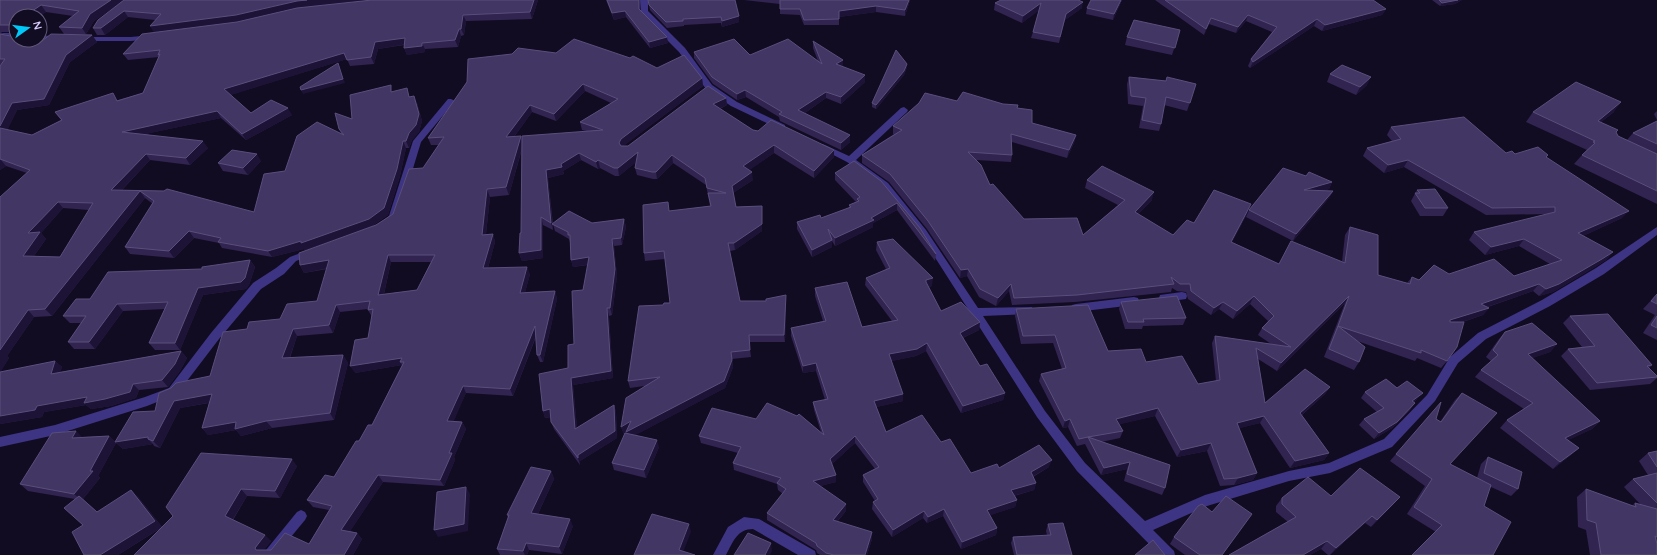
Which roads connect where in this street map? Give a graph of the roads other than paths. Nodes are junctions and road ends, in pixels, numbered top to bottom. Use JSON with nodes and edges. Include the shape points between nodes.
{"nodes":[{"id":1,"x":644,"y":0,"type":"edge"},
{"id":2,"x":95,"y":29,"type":"edge"},
{"id":3,"x":160,"y":36,"type":"edge"},
{"id":4,"x":48,"y":38,"type":"edge"},
{"id":5,"x":89,"y":39,"type":"junction"},
{"id":6,"x":451,"y":101,"type":"dead end"},
{"id":7,"x":904,"y":110,"type":"dead end"},
{"id":8,"x":789,"y":130,"type":"edge"},
{"id":9,"x":816,"y":144,"type":"edge"},
{"id":10,"x":850,"y":160,"type":"junction"},
{"id":11,"x":376,"y":229,"type":"edge"},
{"id":12,"x":1657,"y":230,"type":"edge"},
{"id":13,"x":321,"y":249,"type":"edge"},
{"id":14,"x":1182,"y":296,"type":"dead end"},
{"id":15,"x":1068,"y":308,"type":"edge"},
{"id":16,"x":1039,"y":309,"type":"edge"},
{"id":17,"x":974,"y":312,"type":"junction"},
{"id":18,"x":0,"y":442,"type":"edge"},
{"id":19,"x":301,"y":516,"type":"dead end"},
{"id":20,"x":1144,"y":528,"type":"junction"},
{"id":21,"x":268,"y":555,"type":"edge"},
{"id":22,"x":719,"y":555,"type":"edge"},
{"id":23,"x":810,"y":555,"type":"edge"},
{"id":24,"x":1168,"y":555,"type":"edge"}],
"edges":[{"from":1,"to":8,"type":"street","via":[[644,12],[682,50],[706,90]]},
{"from":2,"to":5,"type":"street"},
{"from":3,"to":5,"type":"street"},
{"from":4,"to":5,"type":"street"},
{"from":6,"to":11,"type":"street","via":[[417,141],[393,218]]},
{"from":7,"to":10,"type":"street"},
{"from":9,"to":10,"type":"street"},
{"from":10,"to":17,"type":"street","via":[[885,185],[923,232]]},
{"from":12,"to":20,"type":"street","via":[[1600,271],[1482,336],[1454,360],[1431,398],[1388,443],[1330,468],[1289,476],[1205,501]]},
{"from":13,"to":18,"type":"street","via":[[293,258],[280,271],[257,286],[173,391],[55,430]]},
{"from":14,"to":15,"type":"street"},
{"from":16,"to":17,"type":"street"},
{"from":17,"to":20,"type":"street","via":[[1041,414],[1081,467]]},
{"from":19,"to":21,"type":"street"},
{"from":20,"to":24,"type":"street"},
{"from":22,"to":23,"type":"street","via":[[732,531],[744,523],[755,523]]}]}
